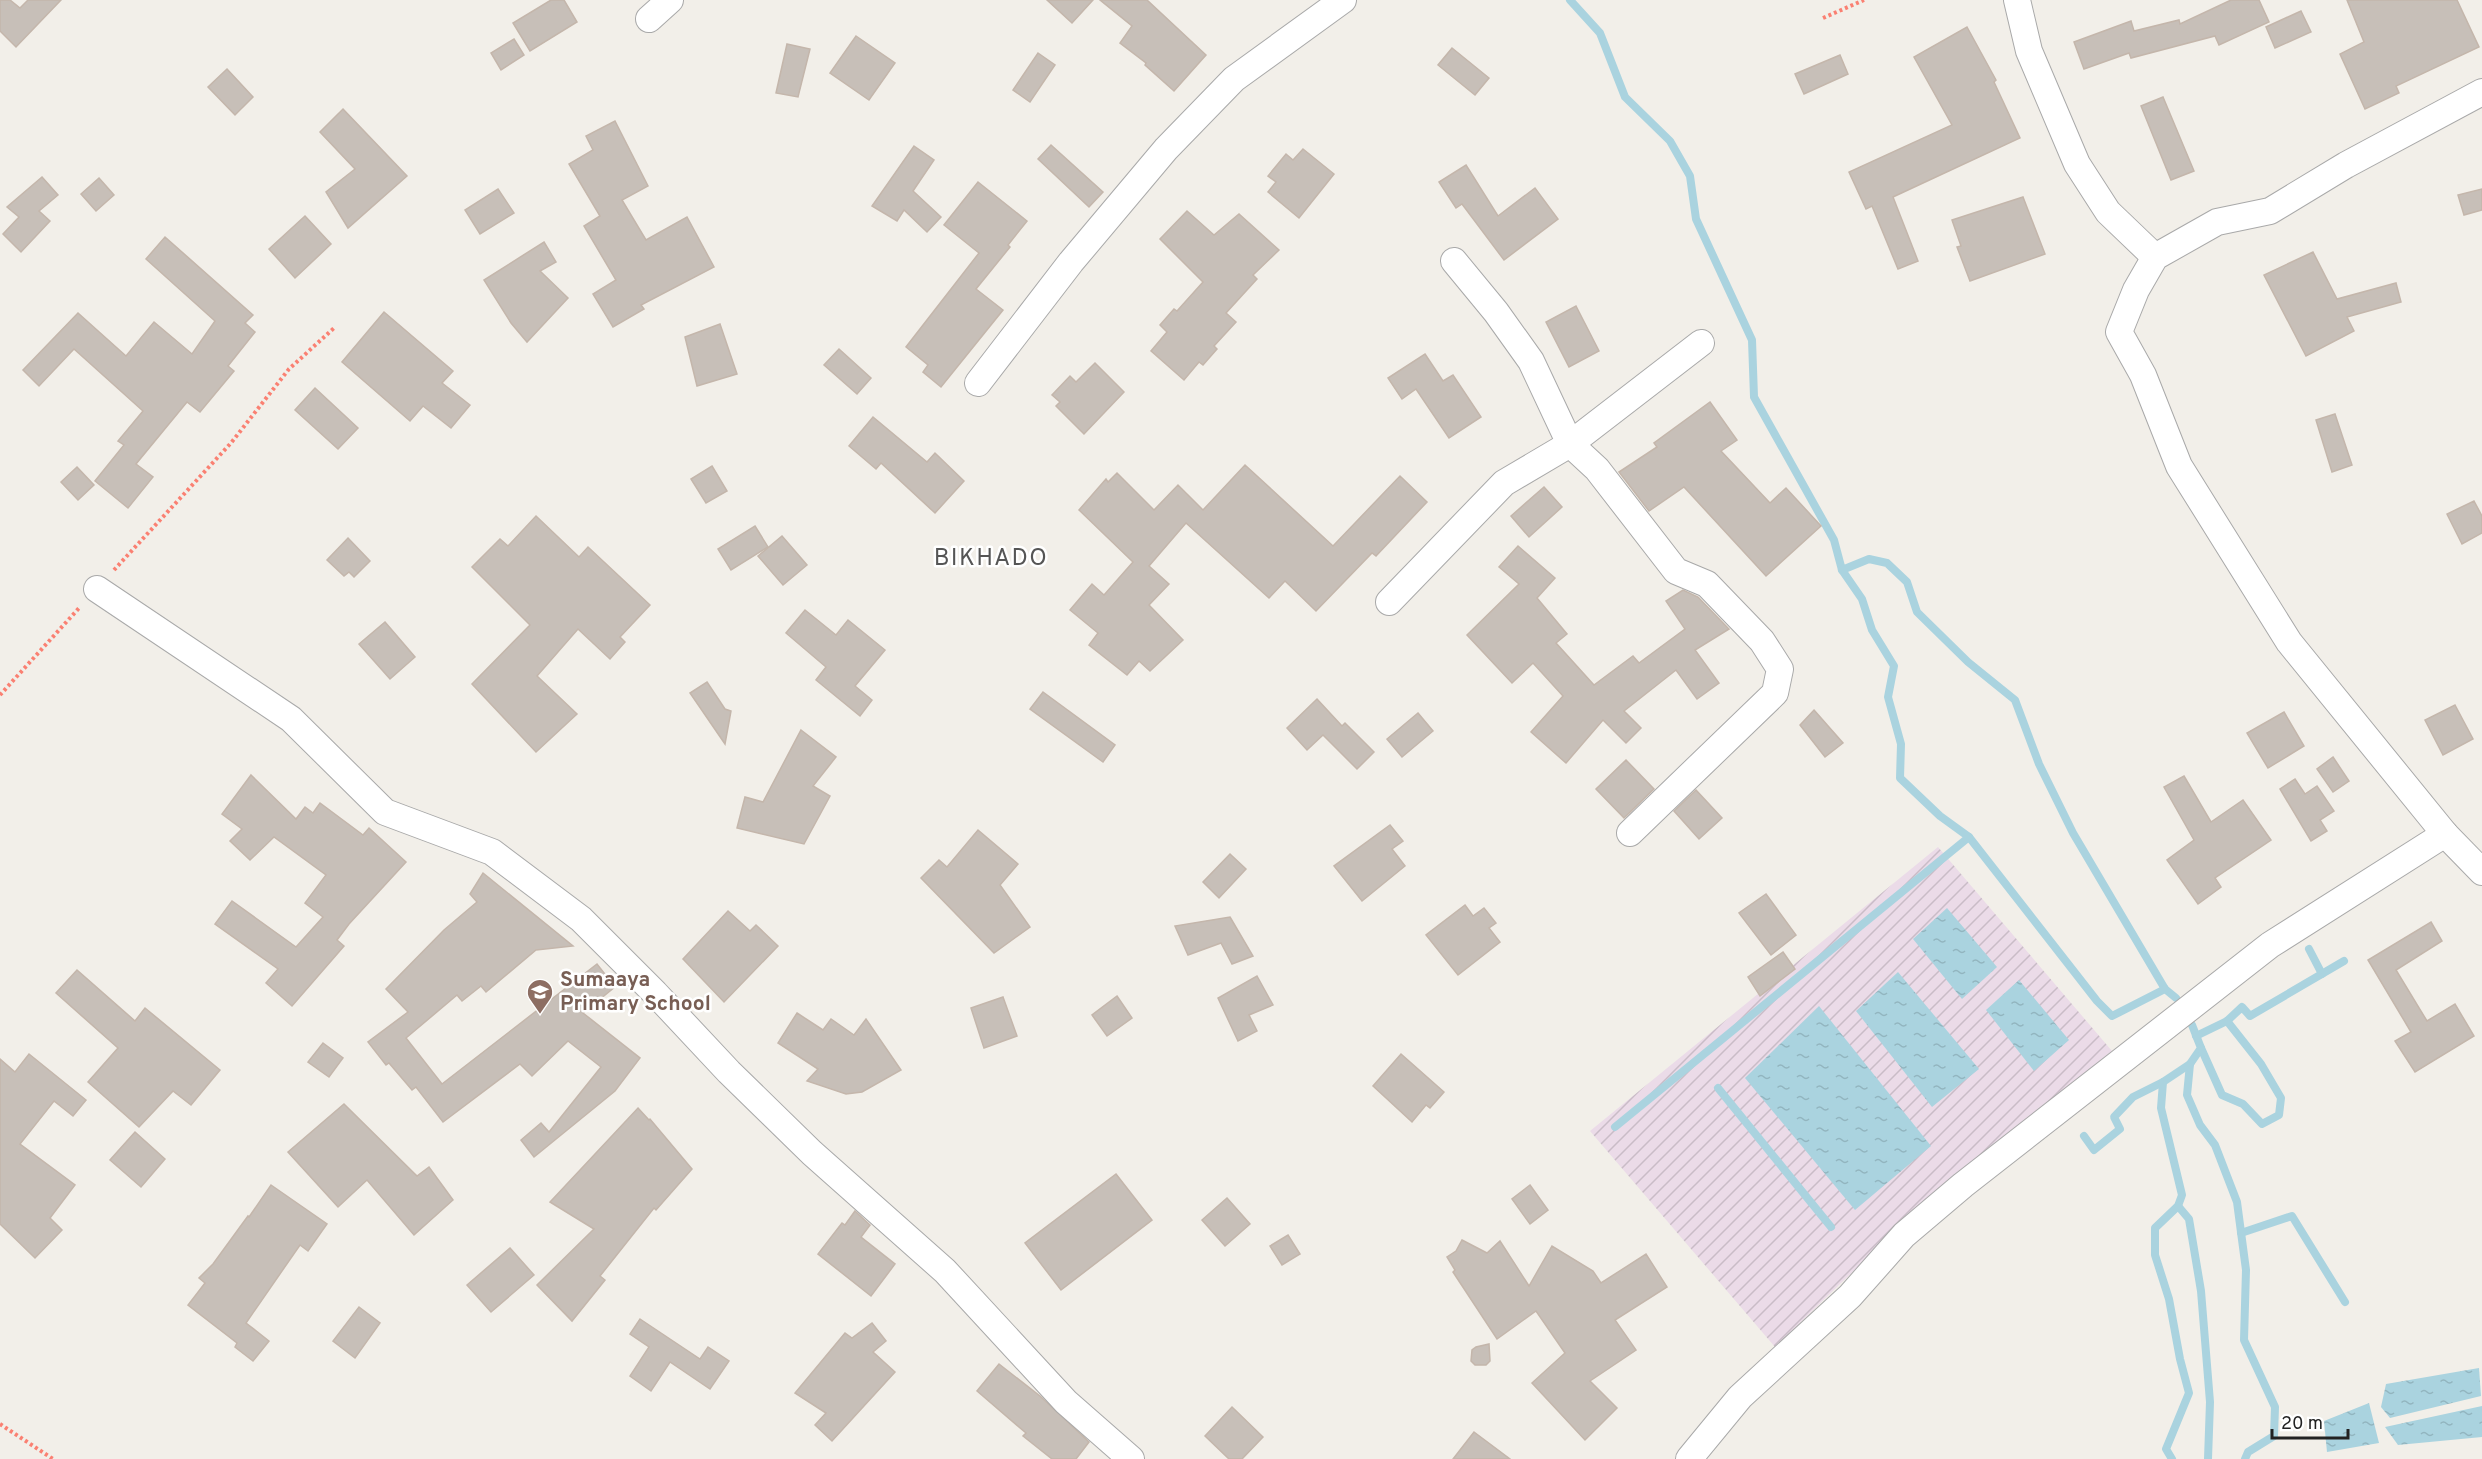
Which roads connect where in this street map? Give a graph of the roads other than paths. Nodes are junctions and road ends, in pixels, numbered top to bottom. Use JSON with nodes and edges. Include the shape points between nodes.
{"nodes":[{"id":1,"x":670,"y":0,"type":"edge"},
{"id":2,"x":1343,"y":0,"type":"edge"},
{"id":3,"x":2017,"y":0,"type":"edge"},
{"id":4,"x":649,"y":18,"type":"dead end"},
{"id":5,"x":2482,"y":92,"type":"edge"},
{"id":6,"x":2155,"y":257,"type":"junction"},
{"id":7,"x":1454,"y":261,"type":"dead end"},
{"id":8,"x":1701,"y":343,"type":"dead end"},
{"id":9,"x":978,"y":383,"type":"dead end"},
{"id":10,"x":1570,"y":444,"type":"junction"},
{"id":11,"x":97,"y":589,"type":"road end"},
{"id":12,"x":1389,"y":602,"type":"dead end"},
{"id":13,"x":1630,"y":833,"type":"dead end"},
{"id":14,"x":2445,"y":834,"type":"junction"},
{"id":15,"x":2482,"y":872,"type":"edge"},
{"id":16,"x":1131,"y":1459,"type":"edge"},
{"id":17,"x":1689,"y":1459,"type":"edge"}],
"edges":[{"from":1,"to":4,"type":"street"},
{"from":2,"to":9,"type":"street","via":[[1234,80],[1166,149],[1071,262]]},
{"from":3,"to":6,"type":"street","via":[[2029,51],[2077,164],[2108,212]]},
{"from":5,"to":6,"type":"street","via":[[2270,211],[2217,222]]},
{"from":6,"to":14,"type":"street","via":[[2119,332],[2143,375],[2179,466],[2289,642]]},
{"from":7,"to":10,"type":"street","via":[[1532,361]]},
{"from":8,"to":10,"type":"street"},
{"from":10,"to":12,"type":"street","via":[[1504,483]]},
{"from":10,"to":13,"type":"street","via":[[1597,469],[1676,571],[1707,584],[1762,641],[1780,669],[1775,693]]},
{"from":11,"to":16,"type":"street","via":[[291,718],[385,812],[492,852],[581,919],[812,1154],[945,1271],[1066,1402]]},
{"from":14,"to":15,"type":"street"},
{"from":14,"to":17,"type":"street","via":[[2270,945],[1963,1185],[1904,1235],[1850,1296],[1740,1398]]}]}
